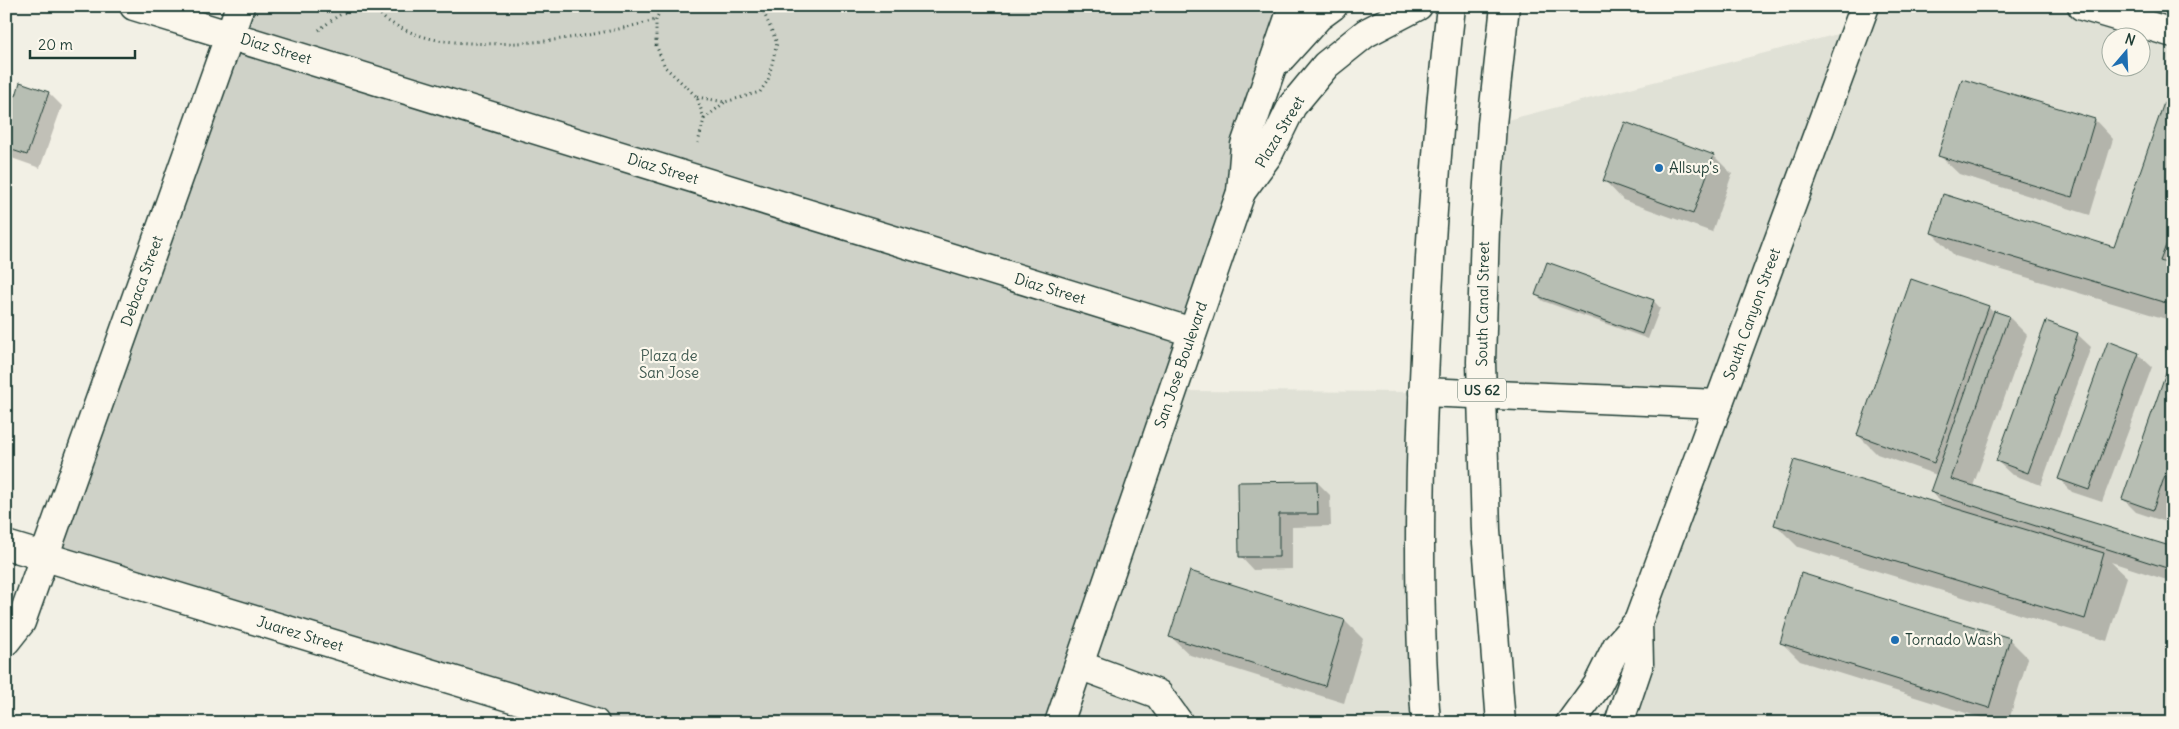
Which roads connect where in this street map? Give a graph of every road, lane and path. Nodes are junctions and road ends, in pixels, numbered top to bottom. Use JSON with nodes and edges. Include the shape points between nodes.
{"nodes":[{"id":1,"x":134,"y":6,"type":"edge"},
{"id":2,"x":240,"y":6,"type":"edge"},
{"id":3,"x":662,"y":6,"type":"edge"},
{"id":4,"x":761,"y":6,"type":"edge"},
{"id":5,"x":1294,"y":6,"type":"edge"},
{"id":6,"x":1333,"y":6,"type":"edge"},
{"id":7,"x":1418,"y":6,"type":"edge"},
{"id":8,"x":1451,"y":6,"type":"edge"},
{"id":9,"x":1505,"y":6,"type":"edge"},
{"id":10,"x":1865,"y":6,"type":"edge"},
{"id":11,"x":2082,"y":6,"type":"edge"},
{"id":12,"x":656,"y":20,"type":"junction"},
{"id":13,"x":317,"y":32,"type":"dead end"},
{"id":14,"x":2173,"y":34,"type":"edge"},
{"id":15,"x":230,"y":35,"type":"junction"},
{"id":16,"x":1274,"y":65,"type":"junction"},
{"id":17,"x":697,"y":97,"type":"junction"},
{"id":18,"x":725,"y":102,"type":"junction"},
{"id":19,"x":704,"y":120,"type":"junction"},
{"id":20,"x":698,"y":143,"type":"dead end"},
{"id":21,"x":1241,"y":192,"type":"junction"},
{"id":22,"x":1192,"y":332,"type":"junction"},
{"id":23,"x":1423,"y":392,"type":"junction"},
{"id":24,"x":1482,"y":393,"type":"junction"},
{"id":25,"x":1719,"y":404,"type":"junction"},
{"id":26,"x":6,"y":545,"type":"edge"},
{"id":27,"x":44,"y":557,"type":"junction"},
{"id":28,"x":1638,"y":622,"type":"junction"},
{"id":29,"x":6,"y":641,"type":"edge"},
{"id":30,"x":1079,"y":664,"type":"junction"},
{"id":31,"x":594,"y":723,"type":"edge"},
{"id":32,"x":1059,"y":723,"type":"edge"},
{"id":33,"x":1179,"y":723,"type":"edge"},
{"id":34,"x":1426,"y":723,"type":"edge"},
{"id":35,"x":1501,"y":723,"type":"edge"},
{"id":36,"x":1570,"y":723,"type":"edge"},
{"id":37,"x":1619,"y":723,"type":"edge"}],
"edges":[{"from":1,"to":15,"type":"main road","name":"Diaz Street"},
{"from":2,"to":15,"type":"main road","name":"Debaca Street"},
{"from":3,"to":12,"type":"path"},
{"from":4,"to":18,"type":"path","via":[[777,43],[768,80],[760,92]]},
{"from":5,"to":16,"type":"main road","name":"San Jose Boulevard"},
{"from":6,"to":16,"type":"main road","via":[[1318,17]]},
{"from":7,"to":21,"type":"main road","name":"Plaza Street","via":[[1366,33],[1326,65],[1292,106],[1268,155]]},
{"from":8,"to":23,"type":"main road","via":[[1429,257]]},
{"from":9,"to":24,"type":"main road","name":"South Canal Street","number":"US 62","via":[[1485,228]]},
{"from":10,"to":25,"type":"main road","name":"South Canyon Street"},
{"from":11,"to":14,"type":"main road"},
{"from":12,"to":13,"type":"path","via":[[559,39],[491,44],[443,41],[414,33],[386,21],[377,11],[362,7],[338,14]]},
{"from":12,"to":17,"type":"path","via":[[656,45],[665,67]]},
{"from":15,"to":22,"type":"main road","name":"Diaz Street"},
{"from":15,"to":27,"type":"main road","name":"Debaca Street"},
{"from":16,"to":21,"type":"main road","name":"San Jose Boulevard","via":[[1245,145]]},
{"from":17,"to":18,"type":"path"},
{"from":17,"to":19,"type":"path"},
{"from":18,"to":19,"type":"path"},
{"from":19,"to":20,"type":"path"},
{"from":21,"to":22,"type":"main road","name":"San Jose Boulevard"},
{"from":22,"to":30,"type":"main road","name":"San Jose Boulevard"},
{"from":23,"to":24,"type":"main road"},
{"from":23,"to":34,"type":"main road","via":[[1420,480]]},
{"from":24,"to":25,"type":"main road"},
{"from":24,"to":35,"type":"main road","name":"South Canal Street","number":"US 62","via":[[1486,530]]},
{"from":25,"to":28,"type":"main road","name":"South Canyon Street"},
{"from":26,"to":27,"type":"main road","name":"Juarez Street"},
{"from":27,"to":29,"type":"main road","name":"Debaca Street","via":[[21,622]]},
{"from":27,"to":31,"type":"main road","name":"Juarez Street"},
{"from":28,"to":36,"type":"main road","name":"South Canyon Street","via":[[1617,646],[1597,686]]},
{"from":28,"to":37,"type":"main road","name":"South Canyon Street","via":[[1639,664]]},
{"from":30,"to":32,"type":"main road","name":"San Jose Boulevard"},
{"from":30,"to":33,"type":"main road","via":[[1158,694]]}]}
